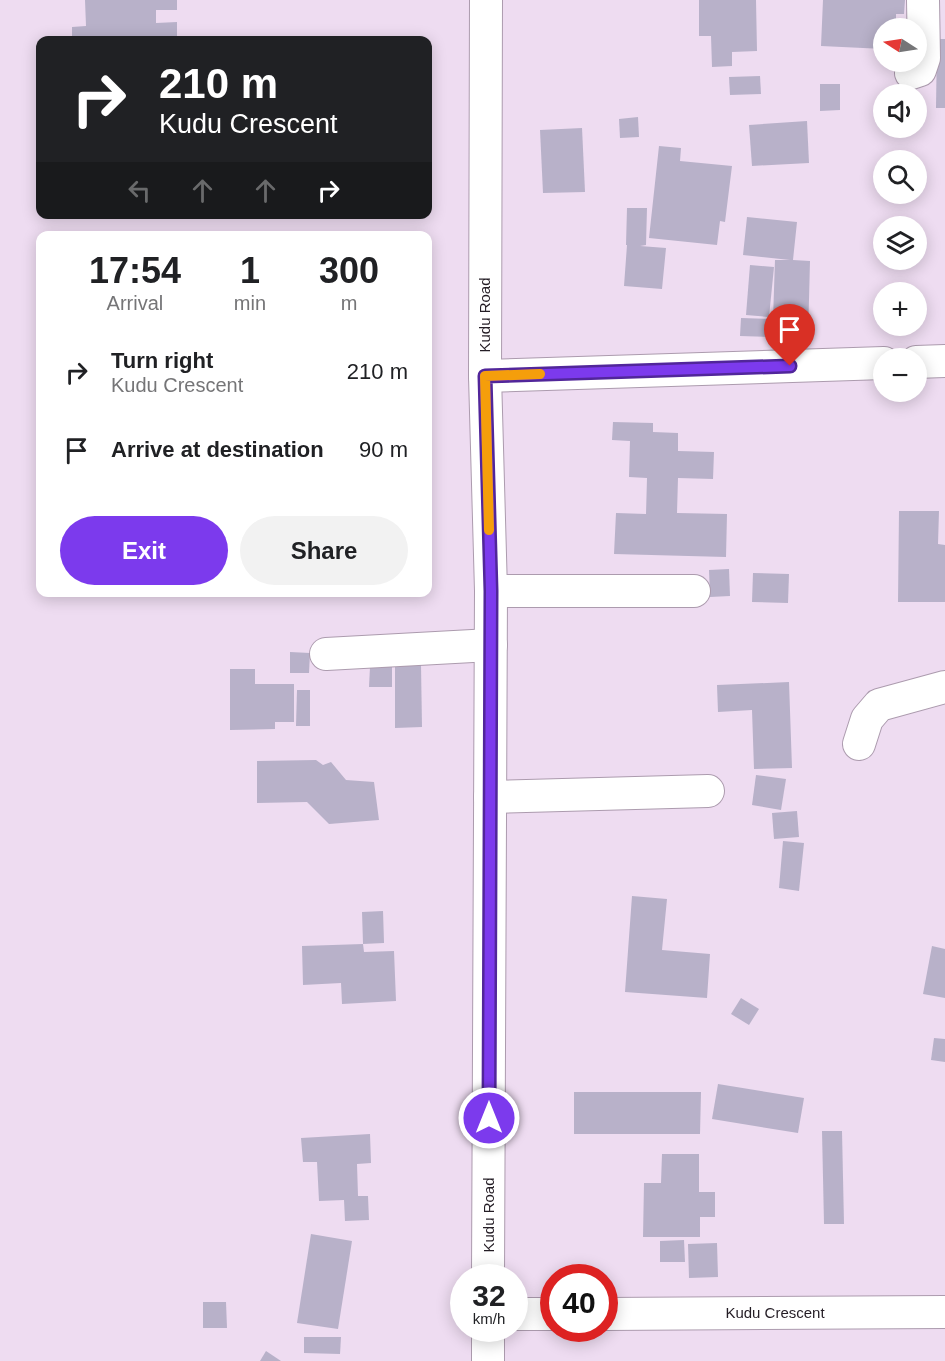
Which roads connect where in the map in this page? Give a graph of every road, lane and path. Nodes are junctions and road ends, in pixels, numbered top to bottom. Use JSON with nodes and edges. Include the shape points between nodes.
{"nodes":[{"id":1,"x":486,"y":0,"type":"edge"},
{"id":2,"x":923,"y":0,"type":"edge"},
{"id":3,"x":911,"y":73,"type":"dead end"},
{"id":4,"x":945,"y":361,"type":"edge"},
{"id":5,"x":927,"y":362,"type":"edge"},
{"id":6,"x":873,"y":363,"type":"edge"},
{"id":7,"x":485,"y":376,"type":"junction"},
{"id":8,"x":491,"y":591,"type":"junction"},
{"id":9,"x":694,"y":591,"type":"dead end"},
{"id":10,"x":491,"y":645,"type":"junction"},
{"id":11,"x":326,"y":654,"type":"dead end"},
{"id":12,"x":945,"y":687,"type":"edge"},
{"id":13,"x":859,"y":744,"type":"dead end"},
{"id":14,"x":708,"y":791,"type":"dead end"},
{"id":15,"x":490,"y":797,"type":"junction"},
{"id":16,"x":488,"y":1264,"type":"edge"},
{"id":17,"x":945,"y":1312,"type":"edge"},
{"id":18,"x":618,"y":1314,"type":"edge"},
{"id":19,"x":488,"y":1342,"type":"edge"},
{"id":20,"x":488,"y":1361,"type":"edge"}],
"edges":[{"from":1,"to":7,"type":"street","name":"Kudu Road"},
{"from":2,"to":3,"type":"street","via":[[924,58],[920,69]]},
{"from":4,"to":5,"type":"street"},
{"from":6,"to":7,"type":"street"},
{"from":7,"to":8,"type":"street","name":"Kudu Road"},
{"from":8,"to":9,"type":"street"},
{"from":8,"to":10,"type":"street","name":"Kudu Road"},
{"from":10,"to":11,"type":"street"},
{"from":10,"to":15,"type":"street","name":"Kudu Road"},
{"from":12,"to":13,"type":"street","via":[[879,705],[867,719]]},
{"from":14,"to":15,"type":"street"},
{"from":15,"to":16,"type":"street","name":"Kudu Road"},
{"from":17,"to":18,"type":"street","name":"Kudu Crescent"},
{"from":19,"to":20,"type":"street"}]}
